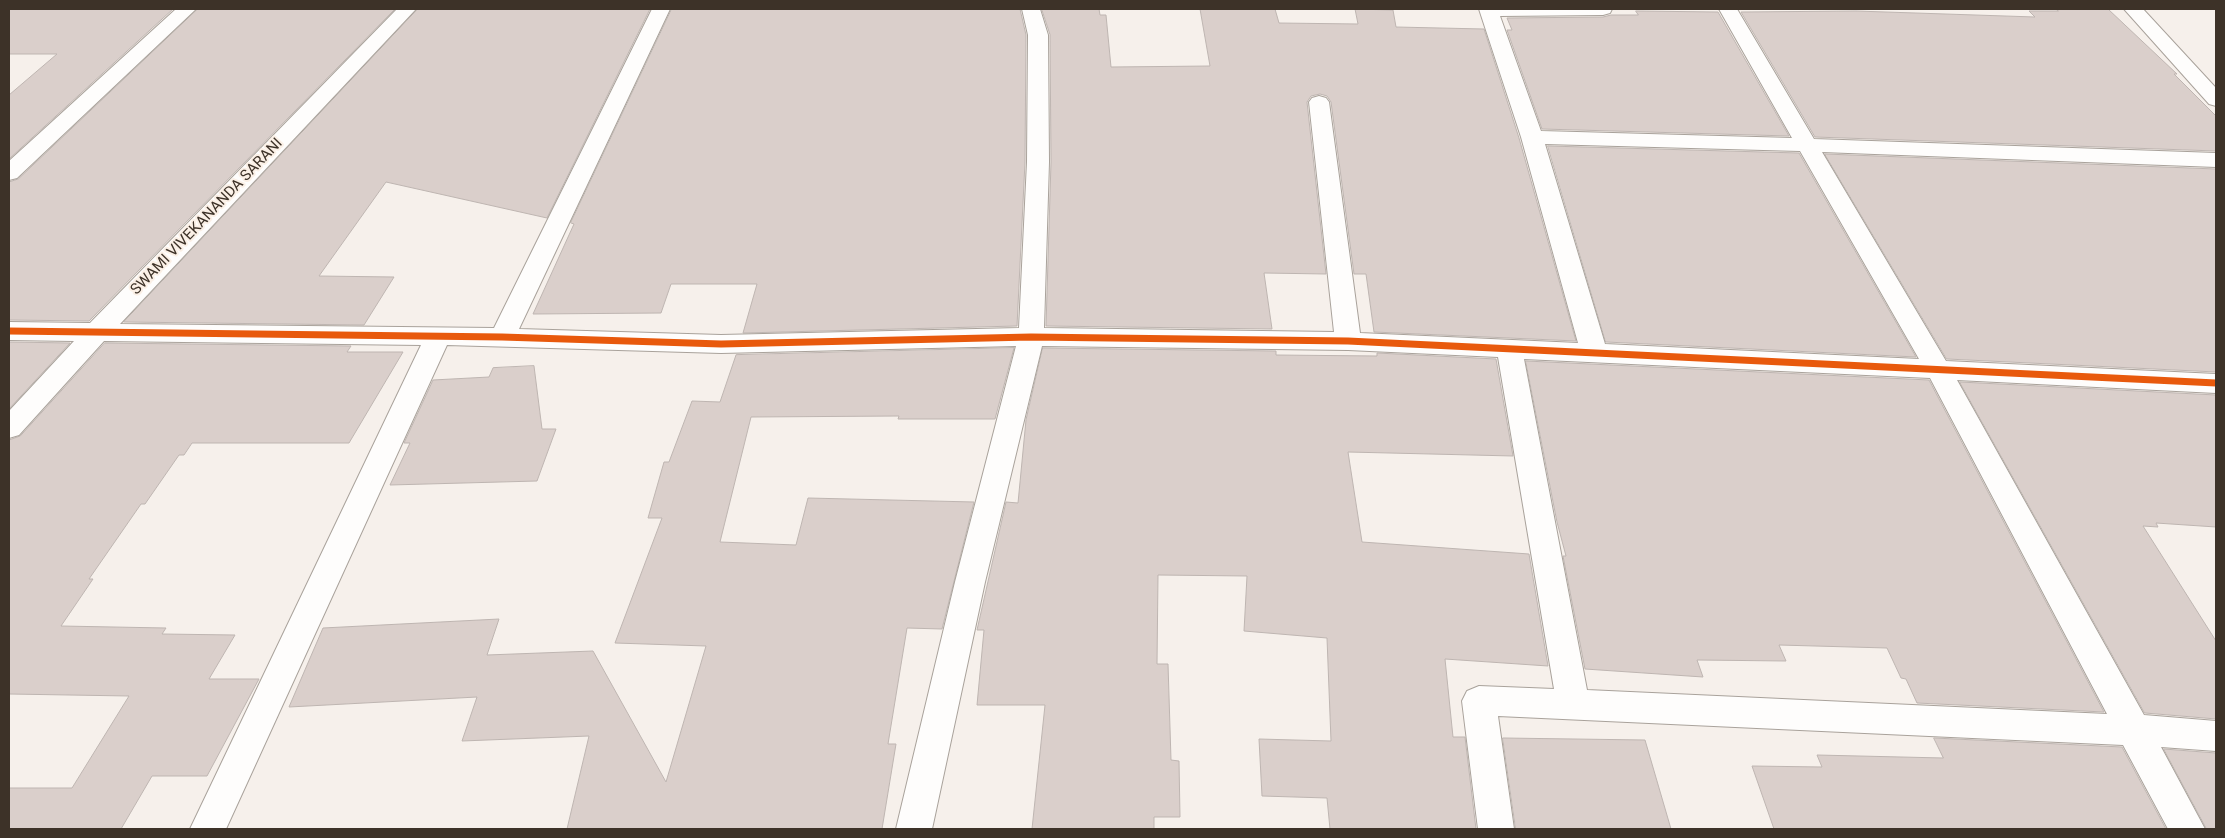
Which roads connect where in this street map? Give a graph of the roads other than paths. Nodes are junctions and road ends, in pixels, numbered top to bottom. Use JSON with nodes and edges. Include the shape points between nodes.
{"nodes":[{"id":1,"x":187,"y":9,"type":"edge"},
{"id":2,"x":408,"y":9,"type":"edge"},
{"id":3,"x":661,"y":9,"type":"edge"},
{"id":4,"x":1031,"y":9,"type":"edge"},
{"id":5,"x":1603,"y":9,"type":"edge"},
{"id":6,"x":1728,"y":9,"type":"edge"},
{"id":7,"x":2133,"y":9,"type":"edge"},
{"id":8,"x":2216,"y":100,"type":"edge"},
{"id":9,"x":1319,"y":102,"type":"dead end"},
{"id":10,"x":1532,"y":138,"type":"junction"},
{"id":11,"x":1809,"y":145,"type":"junction"},
{"id":12,"x":2216,"y":160,"type":"edge"},
{"id":13,"x":9,"y":173,"type":"edge"},
{"id":14,"x":9,"y":331,"type":"edge"},
{"id":15,"x":96,"y":333,"type":"junction"},
{"id":16,"x":438,"y":337,"type":"junction"},
{"id":17,"x":502,"y":337,"type":"junction"},
{"id":18,"x":1031,"y":337,"type":"junction"},
{"id":19,"x":1348,"y":341,"type":"junction"},
{"id":20,"x":1509,"y":348,"type":"junction"},
{"id":21,"x":1594,"y":352,"type":"junction"},
{"id":22,"x":1938,"y":369,"type":"junction"},
{"id":23,"x":2216,"y":383,"type":"edge"},
{"id":24,"x":9,"y":428,"type":"edge"},
{"id":25,"x":1573,"y":704,"type":"junction"},
{"id":26,"x":2132,"y":730,"type":"junction"},
{"id":27,"x":2216,"y":736,"type":"edge"},
{"id":28,"x":208,"y":829,"type":"edge"},
{"id":29,"x":914,"y":829,"type":"edge"},
{"id":30,"x":1496,"y":829,"type":"edge"},
{"id":31,"x":2187,"y":829,"type":"edge"}],
"edges":[{"from":1,"to":13,"type":"street"},
{"from":2,"to":15,"type":"street","name":"SWAMI VIVEKANANDA SARANI"},
{"from":3,"to":17,"type":"street"},
{"from":4,"to":18,"type":"street","via":[[1038,36],[1038,162]]},
{"from":5,"to":10,"type":"street","via":[[1488,10]]},
{"from":6,"to":11,"type":"street"},
{"from":7,"to":8,"type":"street"},
{"from":9,"to":19,"type":"street"},
{"from":10,"to":11,"type":"street"},
{"from":10,"to":21,"type":"street"},
{"from":11,"to":12,"type":"street"},
{"from":11,"to":22,"type":"street"},
{"from":14,"to":15,"type":"street"},
{"from":15,"to":16,"type":"street"},
{"from":15,"to":24,"type":"street","name":"SWAMI VIVEKANANDA SARANI"},
{"from":16,"to":17,"type":"street"},
{"from":16,"to":28,"type":"street"},
{"from":17,"to":18,"type":"street","via":[[721,344]]},
{"from":18,"to":19,"type":"street"},
{"from":18,"to":29,"type":"street","via":[[970,582]]},
{"from":19,"to":20,"type":"street"},
{"from":20,"to":21,"type":"street"},
{"from":20,"to":25,"type":"street"},
{"from":21,"to":22,"type":"street"},
{"from":22,"to":23,"type":"street"},
{"from":22,"to":26,"type":"street"},
{"from":25,"to":26,"type":"street"},
{"from":25,"to":30,"type":"street","via":[[1479,700]]},
{"from":26,"to":27,"type":"street"},
{"from":26,"to":31,"type":"street"}]}
